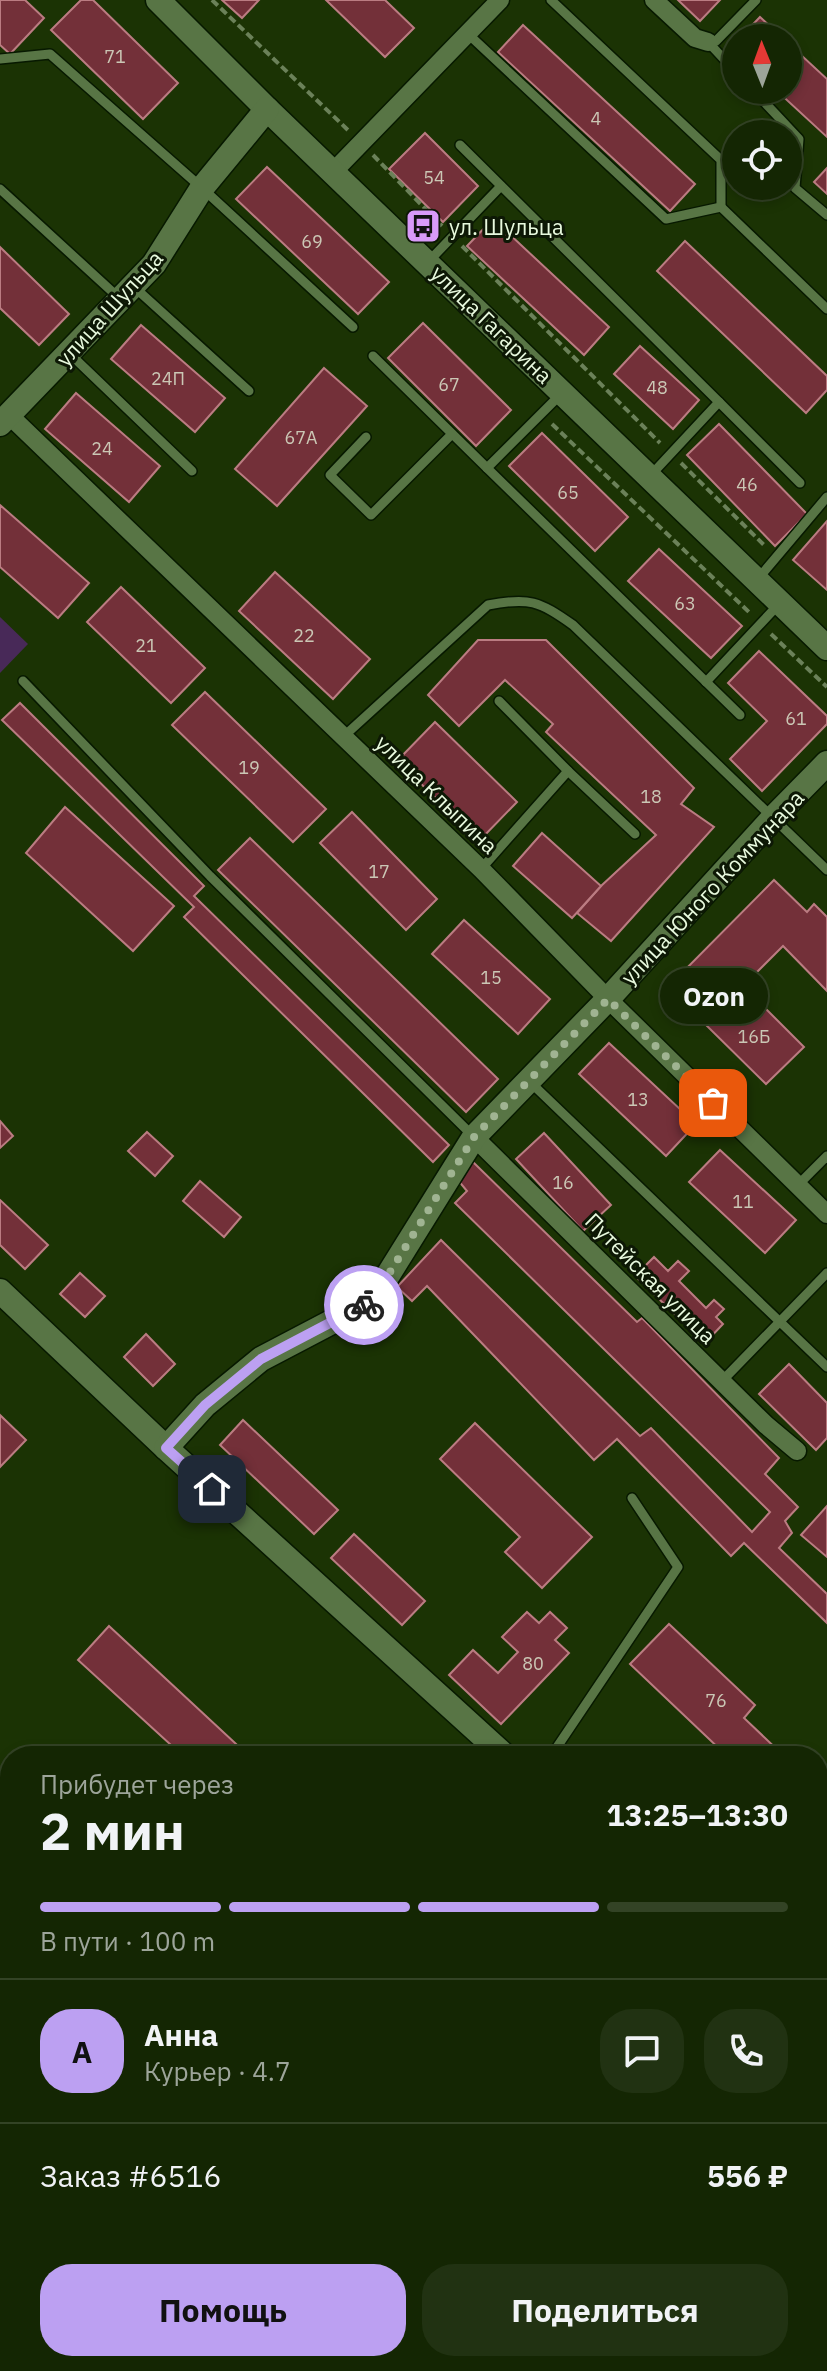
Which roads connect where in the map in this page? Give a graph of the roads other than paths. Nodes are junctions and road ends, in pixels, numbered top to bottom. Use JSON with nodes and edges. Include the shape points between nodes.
{"nodes":[{"id":1,"x":158,"y":0,"type":"edge"},
{"id":2,"x":500,"y":0,"type":"edge"},
{"id":3,"x":551,"y":0,"type":"edge"},
{"id":4,"x":654,"y":0,"type":"edge"},
{"id":5,"x":756,"y":0,"type":"edge"},
{"id":6,"x":467,"y":33,"type":"junction"},
{"id":7,"x":708,"y":42,"type":"junction"},
{"id":8,"x":722,"y":57,"type":"edge"},
{"id":9,"x":0,"y":59,"type":"edge"},
{"id":10,"x":766,"y":104,"type":"edge"},
{"id":11,"x":267,"y":109,"type":"junction"},
{"id":12,"x":460,"y":145,"type":"dead end"},
{"id":13,"x":333,"y":172,"type":"junction"},
{"id":14,"x":501,"y":186,"type":"junction"},
{"id":15,"x":202,"y":188,"type":"junction"},
{"id":16,"x":0,"y":189,"type":"edge"},
{"id":17,"x":721,"y":207,"type":"junction"},
{"id":18,"x":827,"y":215,"type":"edge"},
{"id":19,"x":428,"y":262,"type":"junction"},
{"id":20,"x":126,"y":293,"type":"junction"},
{"id":21,"x":827,"y":309,"type":"edge"},
{"id":22,"x":353,"y":327,"type":"dead end"},
{"id":23,"x":69,"y":353,"type":"junction"},
{"id":24,"x":373,"y":356,"type":"dead end"},
{"id":25,"x":249,"y":391,"type":"dead end"},
{"id":26,"x":562,"y":392,"type":"junction"},
{"id":27,"x":719,"y":402,"type":"junction"},
{"id":28,"x":5,"y":420,"type":"edge"},
{"id":29,"x":452,"y":434,"type":"junction"},
{"id":30,"x":366,"y":437,"type":"dead end"},
{"id":31,"x":487,"y":468,"type":"junction"},
{"id":32,"x":192,"y":471,"type":"dead end"},
{"id":33,"x":650,"y":476,"type":"junction"},
{"id":34,"x":800,"y":483,"type":"dead end"},
{"id":35,"x":827,"y":497,"type":"edge"},
{"id":36,"x":757,"y":580,"type":"junction"},
{"id":37,"x":782,"y":600,"type":"junction"},
{"id":38,"x":827,"y":648,"type":"edge"},
{"id":39,"x":23,"y":681,"type":"dead end"},
{"id":40,"x":706,"y":682,"type":"junction"},
{"id":41,"x":499,"y":701,"type":"dead end"},
{"id":42,"x":740,"y":715,"type":"dead end"},
{"id":43,"x":343,"y":737,"type":"junction"},
{"id":44,"x":827,"y":763,"type":"edge"},
{"id":45,"x":568,"y":771,"type":"junction"},
{"id":46,"x":772,"y":819,"type":"junction"},
{"id":47,"x":635,"y":834,"type":"dead end"},
{"id":48,"x":481,"y":869,"type":"junction"},
{"id":49,"x":827,"y":870,"type":"edge"},
{"id":50,"x":608,"y":999,"type":"junction"},
{"id":51,"x":528,"y":1081,"type":"junction"},
{"id":52,"x":474,"y":1137,"type":"junction"},
{"id":53,"x":827,"y":1156,"type":"edge"},
{"id":54,"x":798,"y":1185,"type":"junction"},
{"id":55,"x":827,"y":1214,"type":"edge"},
{"id":56,"x":827,"y":1273,"type":"edge"},
{"id":57,"x":0,"y":1291,"type":"edge"},
{"id":58,"x":780,"y":1322,"type":"junction"},
{"id":59,"x":827,"y":1367,"type":"edge"},
{"id":60,"x":722,"y":1381,"type":"junction"},
{"id":61,"x":166,"y":1448,"type":"junction"},
{"id":62,"x":797,"y":1451,"type":"dead end"},
{"id":63,"x":632,"y":1498,"type":"dead end"},
{"id":64,"x":494,"y":1746,"type":"edge"},
{"id":65,"x":558,"y":1746,"type":"edge"}],
"edges":[{"from":1,"to":11,"type":"street","name":"улица Гагарина"},
{"from":2,"to":6,"type":"street"},
{"from":3,"to":17,"type":"lane","via":[[721,160]]},
{"from":4,"to":7,"type":"street","via":[[695,38]]},
{"from":5,"to":7,"type":"lane","via":[[716,41]]},
{"from":6,"to":13,"type":"street"},
{"from":6,"to":17,"type":"lane","via":[[666,219]]},
{"from":7,"to":8,"type":"lane"},
{"from":9,"to":15,"type":"lane","via":[[50,54]]},
{"from":10,"to":18,"type":"lane","via":[[799,139],[795,188]]},
{"from":11,"to":13,"type":"street","name":"улица Гагарина"},
{"from":11,"to":15,"type":"street","name":"улица Шульца"},
{"from":12,"to":14,"type":"lane"},
{"from":13,"to":19,"type":"street","name":"улица Гагарина"},
{"from":14,"to":19,"type":"lane"},
{"from":14,"to":27,"type":"lane"},
{"from":15,"to":20,"type":"street","name":"улица Шульца","via":[[154,264]]},
{"from":15,"to":22,"type":"lane"},
{"from":16,"to":20,"type":"lane"},
{"from":17,"to":21,"type":"lane"},
{"from":19,"to":26,"type":"street","name":"улица Гагарина"},
{"from":20,"to":23,"type":"street","name":"улица Шульца"},
{"from":20,"to":25,"type":"lane"},
{"from":23,"to":28,"type":"street","name":"улица Шульца"},
{"from":23,"to":32,"type":"lane"},
{"from":24,"to":29,"type":"lane"},
{"from":26,"to":31,"type":"lane"},
{"from":26,"to":33,"type":"street","name":"улица Гагарина"},
{"from":27,"to":33,"type":"lane"},
{"from":27,"to":34,"type":"lane"},
{"from":28,"to":43,"type":"street","name":"улица Клыпина"},
{"from":29,"to":30,"type":"lane","via":[[371,515],[330,475]]},
{"from":29,"to":31,"type":"lane"},
{"from":31,"to":40,"type":"lane"},
{"from":33,"to":36,"type":"street","name":"улица Гагарина"},
{"from":35,"to":36,"type":"lane"},
{"from":36,"to":37,"type":"street","name":"улица Гагарина"},
{"from":37,"to":38,"type":"street","name":"улица Гагарина"},
{"from":37,"to":40,"type":"lane"},
{"from":39,"to":52,"type":"lane","via":[[210,876]]},
{"from":40,"to":42,"type":"lane"},
{"from":41,"to":45,"type":"lane"},
{"from":43,"to":46,"type":"lane","via":[[488,605],[514,600],[543,604],[573,625]]},
{"from":43,"to":48,"type":"street","name":"улица Клыпина"},
{"from":44,"to":46,"type":"street","name":"улица Юного Коммунара"},
{"from":45,"to":47,"type":"lane"},
{"from":45,"to":48,"type":"lane"},
{"from":46,"to":49,"type":"lane"},
{"from":46,"to":50,"type":"street","name":"улица Юного Коммунара"},
{"from":48,"to":50,"type":"street","name":"улица Клыпина"},
{"from":50,"to":51,"type":"street","name":"улица Юного Коммунара"},
{"from":50,"to":54,"type":"street","name":"улица Клыпина"},
{"from":51,"to":52,"type":"street","name":"улица Юного Коммунара"},
{"from":51,"to":58,"type":"lane"},
{"from":52,"to":60,"type":"street","name":"Путейская улица"},
{"from":52,"to":61,"type":"street","name":"улица Юного Коммунара","via":[[375,1296],[261,1359],[205,1405]]},
{"from":53,"to":54,"type":"lane"},
{"from":54,"to":55,"type":"street","name":"улица Клыпина"},
{"from":56,"to":58,"type":"lane"},
{"from":57,"to":61,"type":"street"},
{"from":58,"to":59,"type":"lane"},
{"from":58,"to":60,"type":"lane"},
{"from":60,"to":62,"type":"street","name":"Путейская улица"},
{"from":61,"to":64,"type":"street"},
{"from":63,"to":65,"type":"lane","via":[[678,1567]]}]}
